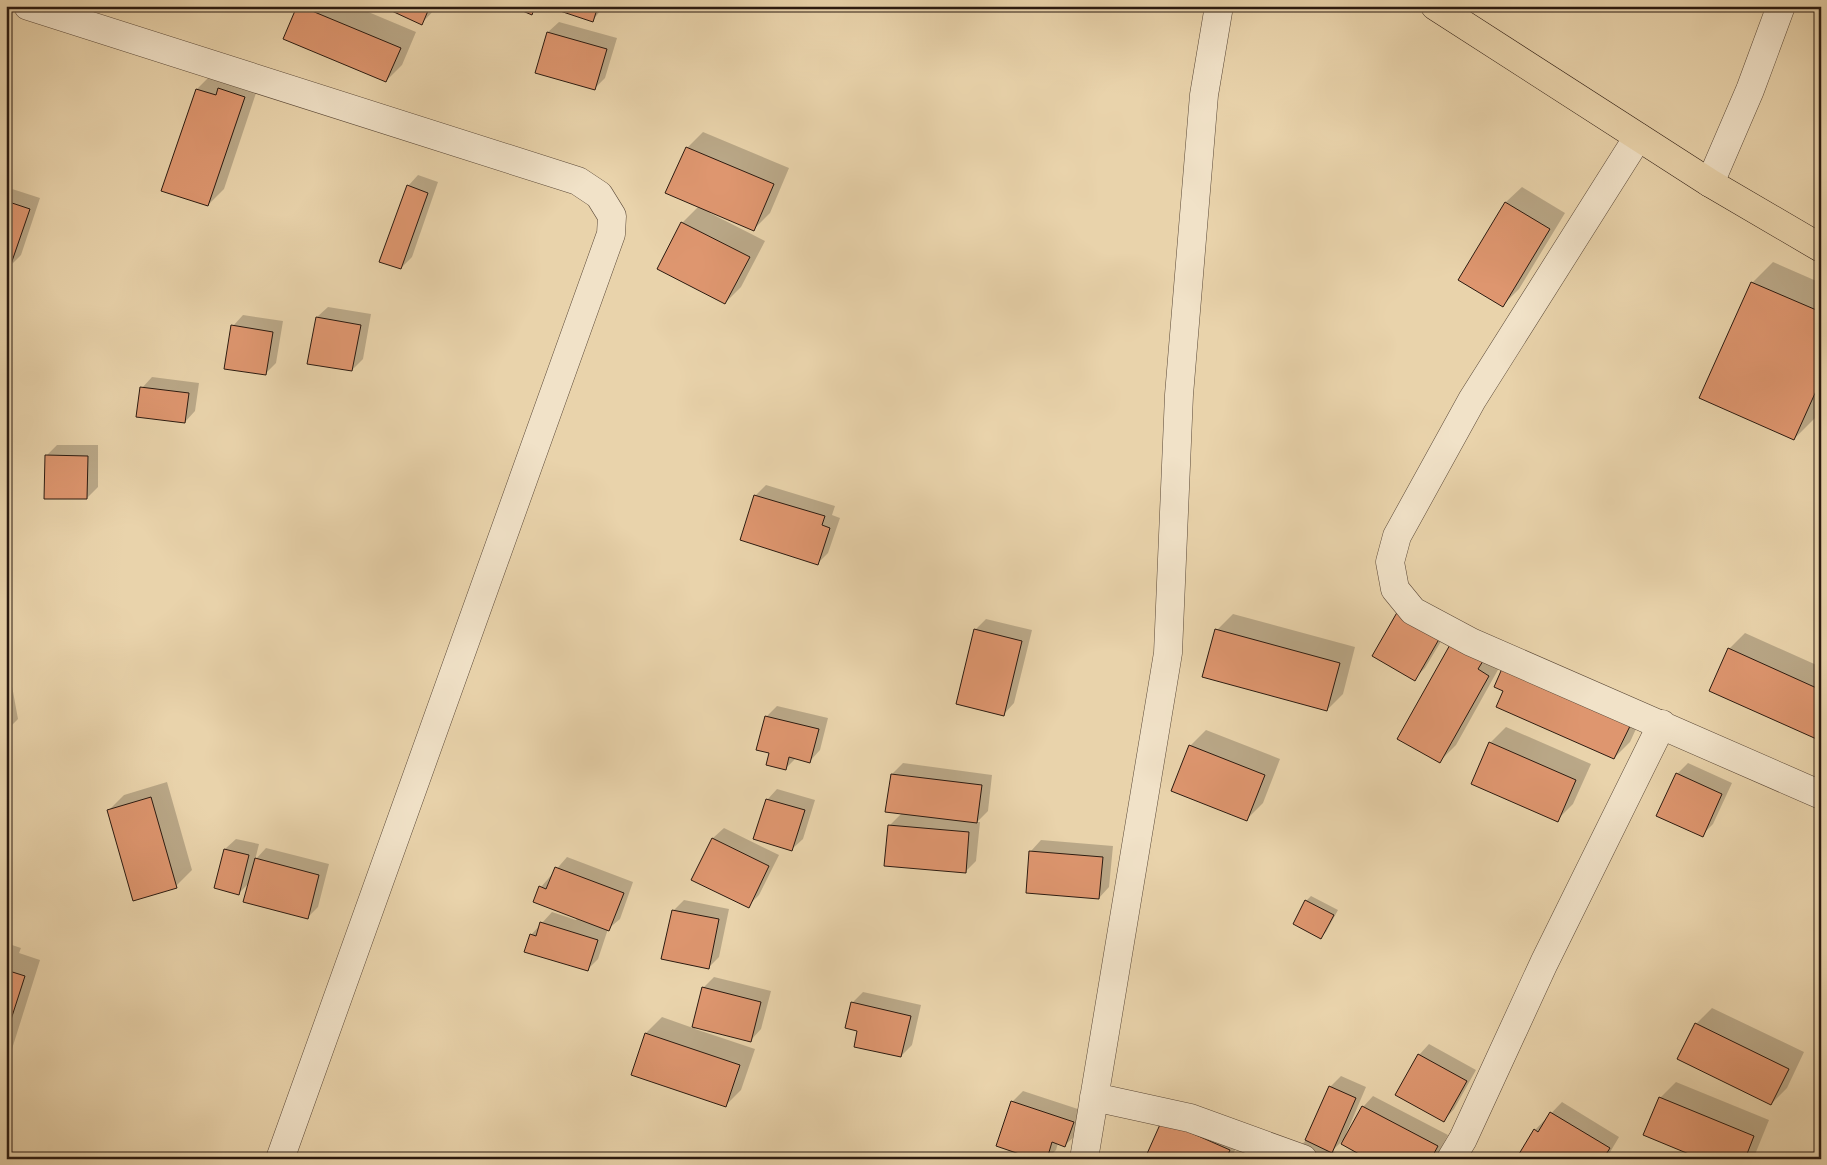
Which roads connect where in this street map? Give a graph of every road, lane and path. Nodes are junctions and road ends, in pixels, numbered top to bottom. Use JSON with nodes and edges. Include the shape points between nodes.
{"nodes":[{"id":1,"x":28,"y":6,"type":"edge"},
{"id":2,"x":1219,"y":6,"type":"edge"},
{"id":3,"x":1781,"y":6,"type":"edge"},
{"id":4,"x":1442,"y":8,"type":"edge"},
{"id":5,"x":1638,"y":137,"type":"junction"},
{"id":6,"x":1710,"y":183,"type":"junction"},
{"id":7,"x":1821,"y":248,"type":"edge"},
{"id":8,"x":1662,"y":724,"type":"junction"},
{"id":9,"x":1821,"y":795,"type":"edge"},
{"id":10,"x":1094,"y":1097,"type":"junction"},
{"id":11,"x":280,"y":1159,"type":"edge"},
{"id":12,"x":1084,"y":1159,"type":"edge"},
{"id":13,"x":1303,"y":1159,"type":"edge"},
{"id":14,"x":1451,"y":1159,"type":"edge"}],
"edges":[{"from":1,"to":11,"type":"street","via":[[578,181],[600,195],[612,216],[611,234]]},
{"from":2,"to":10,"type":"street","via":[[1204,95],[1180,385],[1168,653]]},
{"from":3,"to":6,"type":"street","via":[[1750,90]]},
{"from":4,"to":5,"type":"main road"},
{"from":5,"to":6,"type":"main road"},
{"from":5,"to":8,"type":"street","via":[[1472,400],[1397,536],[1390,562],[1395,589],[1413,610],[1471,642]]},
{"from":6,"to":7,"type":"main road"},
{"from":8,"to":9,"type":"street"},
{"from":8,"to":14,"type":"street"},
{"from":10,"to":12,"type":"street"},
{"from":10,"to":13,"type":"street","via":[[1190,1118]]}]}
